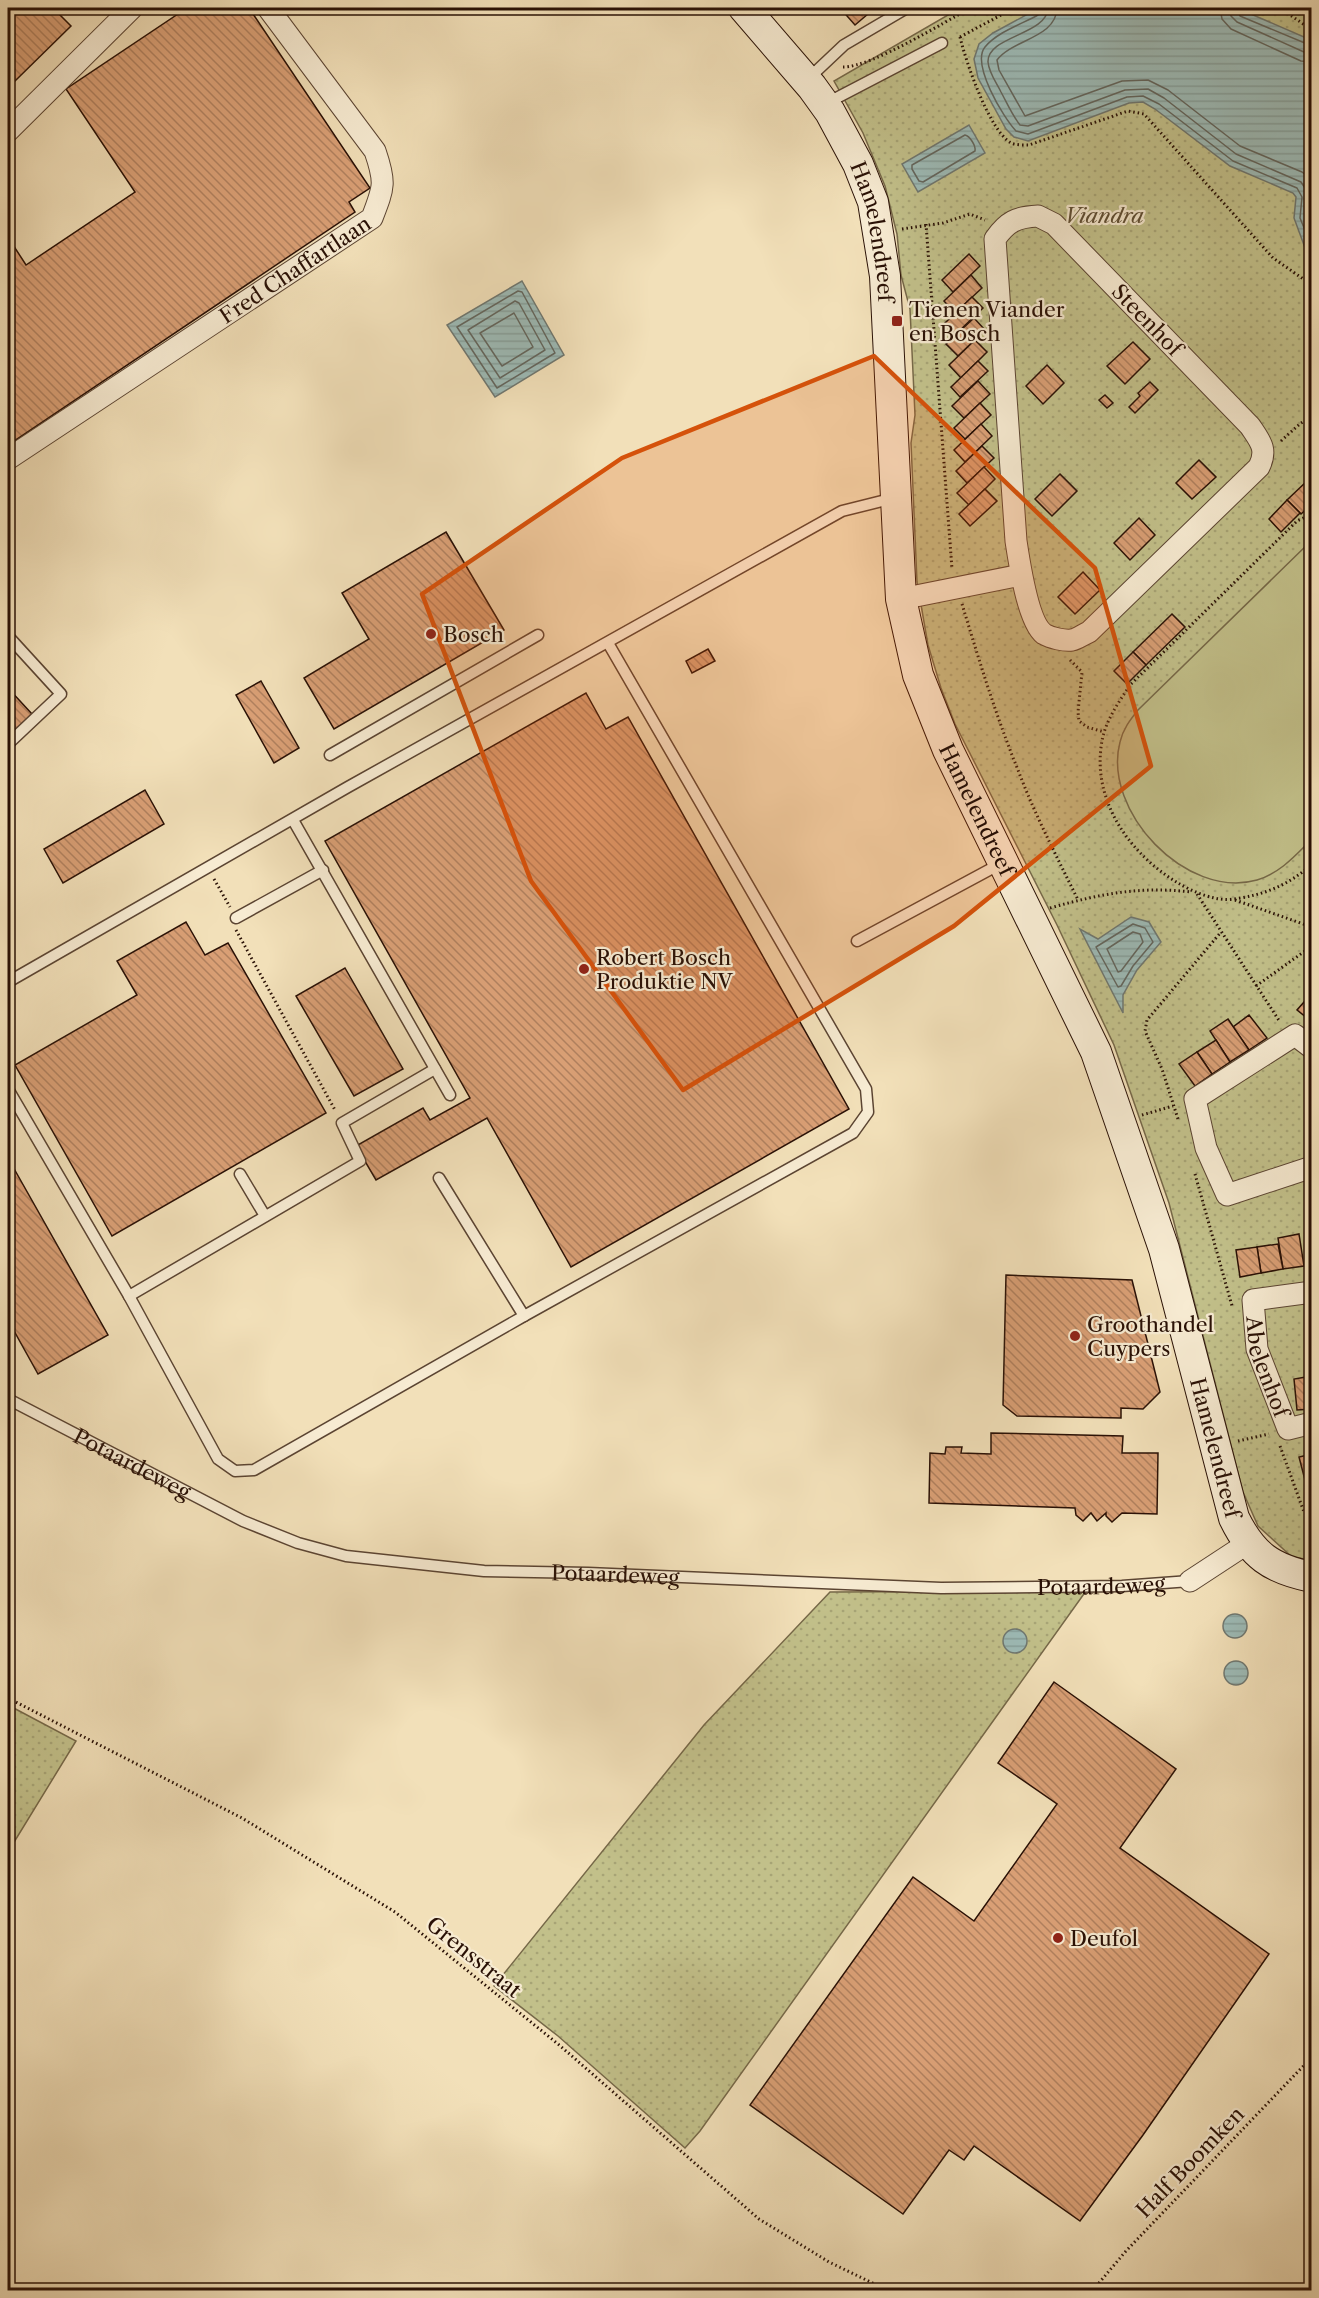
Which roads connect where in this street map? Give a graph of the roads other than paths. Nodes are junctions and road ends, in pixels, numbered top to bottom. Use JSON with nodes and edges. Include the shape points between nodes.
{"nodes":[{"id":1,"x":132,"y":8,"type":"edge"},
{"id":2,"x":268,"y":8,"type":"edge"},
{"id":3,"x":744,"y":8,"type":"edge"},
{"id":4,"x":907,"y":8,"type":"edge"},
{"id":5,"x":942,"y":43,"type":"road end"},
{"id":6,"x":806,"y":80,"type":"junction"},
{"id":7,"x":825,"y":104,"type":"junction"},
{"id":8,"x":8,"y":131,"type":"edge"},
{"id":9,"x":8,"y":459,"type":"edge"},
{"id":10,"x":895,"y":498,"type":"junction"},
{"id":11,"x":1021,"y":575,"type":"junction"},
{"id":12,"x":901,"y":599,"type":"junction"},
{"id":13,"x":538,"y":635,"type":"dead end"},
{"id":14,"x":8,"y":636,"type":"edge"},
{"id":15,"x":608,"y":643,"type":"junction"},
{"id":16,"x":8,"y":744,"type":"edge"},
{"id":17,"x":330,"y":755,"type":"dead end"},
{"id":18,"x":293,"y":820,"type":"junction"},
{"id":19,"x":1004,"y":862,"type":"junction"},
{"id":20,"x":322,"y":870,"type":"junction"},
{"id":21,"x":236,"y":918,"type":"road end"},
{"id":22,"x":857,"y":941,"type":"dead end"},
{"id":23,"x":8,"y":982,"type":"edge"},
{"id":24,"x":1311,"y":1048,"type":"edge"},
{"id":25,"x":435,"y":1069,"type":"junction"},
{"id":26,"x":8,"y":1089,"type":"edge"},
{"id":27,"x":450,"y":1095,"type":"dead end"},
{"id":28,"x":1311,"y":1167,"type":"edge"},
{"id":29,"x":240,"y":1174,"type":"dead end"},
{"id":30,"x":440,"y":1178,"type":"dead end"},
{"id":31,"x":266,"y":1216,"type":"junction"},
{"id":32,"x":1311,"y":1292,"type":"edge"},
{"id":33,"x":129,"y":1296,"type":"junction"},
{"id":34,"x":524,"y":1316,"type":"junction"},
{"id":35,"x":8,"y":1399,"type":"edge"},
{"id":36,"x":1311,"y":1423,"type":"edge"},
{"id":37,"x":1248,"y":1543,"type":"junction"},
{"id":38,"x":1311,"y":1577,"type":"edge"},
{"id":39,"x":1190,"y":1581,"type":"joint"}],
"edges":[{"from":1,"to":8,"type":"street"},
{"from":2,"to":9,"type":"street","name":"Fred Chaffartlaan","via":[[375,151],[383,175],[382,194],[372,218]]},
{"from":3,"to":6,"type":"street","name":"Hamelendreef"},
{"from":4,"to":6,"type":"lane","via":[[844,45]]},
{"from":5,"to":7,"type":"lane"},
{"from":6,"to":7,"type":"street","name":"Hamelendreef"},
{"from":7,"to":10,"type":"street","name":"Hamelendreef","via":[[858,164],[873,202],[879,232],[885,276]]},
{"from":10,"to":12,"type":"street","name":"Hamelendreef"},
{"from":10,"to":15,"type":"lane","via":[[842,511]]},
{"from":11,"to":11,"type":"street","name":"Steenhof","via":[[994,253],[995,239],[1003,228],[1020,217],[1038,216],[1054,224],[1250,426],[1262,445],[1264,457],[1259,467],[1089,632],[1072,640],[1044,634],[1036,623]]},
{"from":11,"to":12,"type":"street"},
{"from":12,"to":19,"type":"street","name":"Hamelendreef","via":[[918,675],[934,717]]},
{"from":13,"to":17,"type":"lane"},
{"from":14,"to":16,"type":"lane","via":[[61,694]]},
{"from":15,"to":18,"type":"lane"},
{"from":15,"to":34,"type":"lane","via":[[866,1089],[868,1112],[853,1133]]},
{"from":18,"to":20,"type":"lane"},
{"from":18,"to":23,"type":"lane"},
{"from":19,"to":22,"type":"lane"},
{"from":19,"to":37,"type":"street","name":"Hamelendreef","via":[[1082,1020],[1122,1122],[1164,1249],[1231,1508]]},
{"from":20,"to":21,"type":"lane"},
{"from":20,"to":25,"type":"lane"},
{"from":24,"to":28,"type":"street","via":[[1294,1035],[1195,1099],[1206,1148],[1227,1195]]},
{"from":25,"to":27,"type":"lane"},
{"from":25,"to":31,"type":"lane","via":[[342,1123],[360,1161]]},
{"from":26,"to":33,"type":"lane"},
{"from":29,"to":31,"type":"lane"},
{"from":30,"to":34,"type":"lane"},
{"from":31,"to":33,"type":"lane"},
{"from":32,"to":36,"type":"street","name":"Abelenhof","via":[[1253,1300],[1257,1349],[1288,1429]]},
{"from":33,"to":34,"type":"lane","via":[[218,1459],[235,1471],[254,1470]]},
{"from":35,"to":39,"type":"lane","name":"Potaardeweg","via":[[243,1521],[297,1543],[346,1556],[484,1571],[941,1588],[1122,1586]]},
{"from":37,"to":38,"type":"street","name":"Hamelendreef","via":[[1277,1567]]},
{"from":37,"to":39,"type":"street","name":"Potaardeweg"}]}
